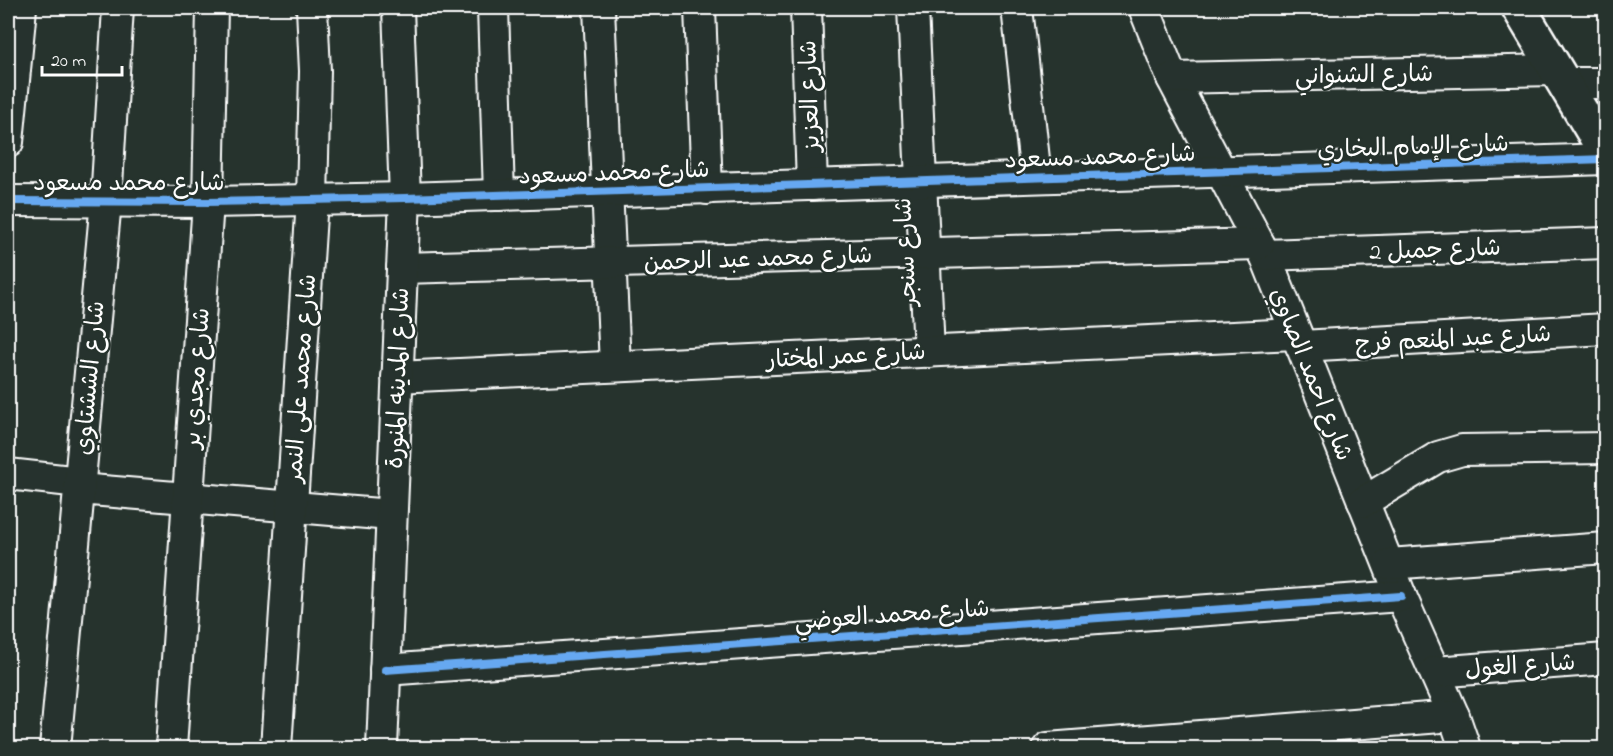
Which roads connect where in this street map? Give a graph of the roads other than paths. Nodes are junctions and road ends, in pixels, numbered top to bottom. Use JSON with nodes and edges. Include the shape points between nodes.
{"nodes":[{"id":1,"x":21,"y":8,"type":"edge"},
{"id":2,"x":118,"y":8,"type":"edge"},
{"id":3,"x":212,"y":8,"type":"edge"},
{"id":4,"x":312,"y":8,"type":"edge"},
{"id":5,"x":398,"y":8,"type":"edge"},
{"id":6,"x":493,"y":8,"type":"edge"},
{"id":7,"x":598,"y":8,"type":"edge"},
{"id":8,"x":700,"y":8,"type":"edge"},
{"id":9,"x":806,"y":8,"type":"edge"},
{"id":10,"x":913,"y":8,"type":"edge"},
{"id":11,"x":1017,"y":8,"type":"edge"},
{"id":12,"x":1144,"y":8,"type":"edge"},
{"id":13,"x":1519,"y":8,"type":"edge"},
{"id":14,"x":1560,"y":76,"type":"junction"},
{"id":15,"x":1172,"y":78,"type":"junction"},
{"id":16,"x":1605,"y":83,"type":"edge"},
{"id":17,"x":8,"y":142,"type":"edge"},
{"id":18,"x":1605,"y":153,"type":"edge"},
{"id":19,"x":1605,"y":159,"type":"edge"},
{"id":20,"x":1222,"y":172,"type":"junction"},
{"id":21,"x":1036,"y":177,"type":"junction"},
{"id":22,"x":921,"y":181,"type":"junction"},
{"id":23,"x":812,"y":185,"type":"junction"},
{"id":24,"x":707,"y":189,"type":"junction"},
{"id":25,"x":607,"y":191,"type":"junction"},
{"id":26,"x":499,"y":195,"type":"junction"},
{"id":27,"x":405,"y":198,"type":"junction"},
{"id":28,"x":312,"y":200,"type":"junction"},
{"id":29,"x":8,"y":201,"type":"edge"},
{"id":30,"x":106,"y":201,"type":"junction"},
{"id":31,"x":208,"y":202,"type":"junction"},
{"id":32,"x":1605,"y":243,"type":"edge"},
{"id":33,"x":1262,"y":250,"type":"junction"},
{"id":34,"x":925,"y":253,"type":"junction"},
{"id":35,"x":610,"y":262,"type":"junction"},
{"id":36,"x":402,"y":268,"type":"junction"},
{"id":37,"x":1605,"y":329,"type":"edge"},
{"id":38,"x":1298,"y":340,"type":"junction"},
{"id":39,"x":929,"y":351,"type":"junction"},
{"id":40,"x":615,"y":366,"type":"junction"},
{"id":41,"x":397,"y":377,"type":"junction"},
{"id":42,"x":1605,"y":448,"type":"edge"},
{"id":43,"x":8,"y":474,"type":"edge"},
{"id":44,"x":79,"y":485,"type":"junction"},
{"id":45,"x":188,"y":498,"type":"junction"},
{"id":46,"x":1363,"y":502,"type":"junction"},
{"id":47,"x":292,"y":506,"type":"junction"},
{"id":48,"x":392,"y":514,"type":"junction"},
{"id":49,"x":1605,"y":548,"type":"edge"},
{"id":50,"x":1389,"y":564,"type":"junction"},
{"id":51,"x":1401,"y":596,"type":"junction"},
{"id":52,"x":1605,"y":659,"type":"edge"},
{"id":53,"x":385,"y":670,"type":"junction"},
{"id":54,"x":1435,"y":672,"type":"junction"},
{"id":55,"x":1454,"y":716,"type":"junction"},
{"id":56,"x":55,"y":748,"type":"edge"},
{"id":57,"x":171,"y":748,"type":"edge"},
{"id":58,"x":276,"y":748,"type":"edge"},
{"id":59,"x":382,"y":748,"type":"edge"},
{"id":60,"x":1048,"y":748,"type":"edge"},
{"id":61,"x":1464,"y":748,"type":"edge"}],
"edges":[{"from":1,"to":17,"type":"street"},
{"from":2,"to":30,"type":"street","name":"شارع الششتاوي"},
{"from":3,"to":31,"type":"street","name":"شارع مجدي بر"},
{"from":4,"to":28,"type":"street","name":"شارع محمد على النمر"},
{"from":5,"to":27,"type":"street","name":"شارع المدينه المنورة"},
{"from":6,"to":26,"type":"street"},
{"from":7,"to":25,"type":"street"},
{"from":8,"to":24,"type":"street"},
{"from":9,"to":23,"type":"street","name":"شارع العزيز"},
{"from":10,"to":22,"type":"street","name":"شارع سنجر"},
{"from":11,"to":21,"type":"street"},
{"from":12,"to":15,"type":"street","name":"شارع احمد الصاوي"},
{"from":13,"to":14,"type":"street"},
{"from":14,"to":15,"type":"street","name":"شارع الشنواني"},
{"from":14,"to":16,"type":"street","name":"شارع الشنواني"},
{"from":14,"to":18,"type":"street"},
{"from":15,"to":20,"type":"street","name":"شارع احمد الصاوي"},
{"from":19,"to":20,"type":"street","name":"شارع الإمام البخاري"},
{"from":20,"to":21,"type":"street","name":"شارع محمد مسعود"},
{"from":20,"to":33,"type":"street","name":"شارع احمد الصاوي"},
{"from":21,"to":22,"type":"street","name":"شارع محمد مسعود"},
{"from":22,"to":23,"type":"street","name":"شارع محمد مسعود"},
{"from":22,"to":34,"type":"street","name":"شارع سنجر"},
{"from":23,"to":24,"type":"street","name":"شارع محمد مسعود"},
{"from":24,"to":25,"type":"street","name":"شارع محمد مسعود"},
{"from":25,"to":26,"type":"street","name":"شارع محمد مسعود"},
{"from":25,"to":35,"type":"street"},
{"from":26,"to":27,"type":"street","name":"شارع محمد مسعود"},
{"from":27,"to":28,"type":"street","name":"شارع محمد مسعود"},
{"from":27,"to":36,"type":"street","name":"شارع المدينه المنورة"},
{"from":28,"to":31,"type":"street","name":"شارع محمد مسعود"},
{"from":28,"to":47,"type":"street","name":"شارع محمد على النمر"},
{"from":29,"to":30,"type":"street","name":"شارع محمد مسعود"},
{"from":30,"to":31,"type":"street","name":"شارع محمد مسعود"},
{"from":30,"to":44,"type":"street","name":"شارع الششتاوي"},
{"from":31,"to":45,"type":"street","name":"شارع مجدي بر"},
{"from":32,"to":33,"type":"street","name":"شارع جميل 2"},
{"from":33,"to":34,"type":"street","name":"شارع محمد عبد الرحمن"},
{"from":33,"to":38,"type":"street","name":"شارع احمد الصاوي"},
{"from":34,"to":35,"type":"street","name":"شارع محمد عبد الرحمن"},
{"from":34,"to":39,"type":"street","name":"شارع سنجر"},
{"from":35,"to":36,"type":"street","name":"شارع محمد عبد الرحمن"},
{"from":35,"to":40,"type":"street"},
{"from":36,"to":41,"type":"street","name":"شارع المدينه المنورة"},
{"from":37,"to":38,"type":"street","name":"شارع عبد المنعم فرج"},
{"from":38,"to":39,"type":"street","name":"شارع عمر المختار"},
{"from":38,"to":46,"type":"street","name":"شارع احمد الصاوي"},
{"from":39,"to":40,"type":"street","name":"شارع عمر المختار"},
{"from":40,"to":41,"type":"street","name":"شارع عمر المختار"},
{"from":41,"to":48,"type":"street","name":"شارع المدينه المنورة"},
{"from":42,"to":46,"type":"street","via":[[1462,450],[1438,457]]},
{"from":43,"to":44,"type":"street"},
{"from":44,"to":45,"type":"street"},
{"from":44,"to":56,"type":"street","name":"شارع الششتاوي"},
{"from":45,"to":47,"type":"street"},
{"from":45,"to":57,"type":"street","name":"شارع مجدي بر"},
{"from":46,"to":50,"type":"street","name":"شارع احمد الصاوي"},
{"from":47,"to":48,"type":"street"},
{"from":47,"to":58,"type":"street","name":"شارع محمد على النمر"},
{"from":48,"to":53,"type":"street","name":"شارع المدينه المنورة"},
{"from":49,"to":50,"type":"street"},
{"from":50,"to":51,"type":"street","name":"شارع احمد الصاوي"},
{"from":51,"to":53,"type":"street","name":"شارع محمد العوضي"},
{"from":51,"to":54,"type":"street","name":"شارع احمد الصاوي"},
{"from":52,"to":54,"type":"street","name":"شارع الغول"},
{"from":53,"to":59,"type":"street","name":"شارع المدينه المنورة"},
{"from":54,"to":55,"type":"street","name":"شارع احمد الصاوي"},
{"from":55,"to":60,"type":"street"},
{"from":55,"to":61,"type":"street","name":"شارع احمد الصاوي"}]}
